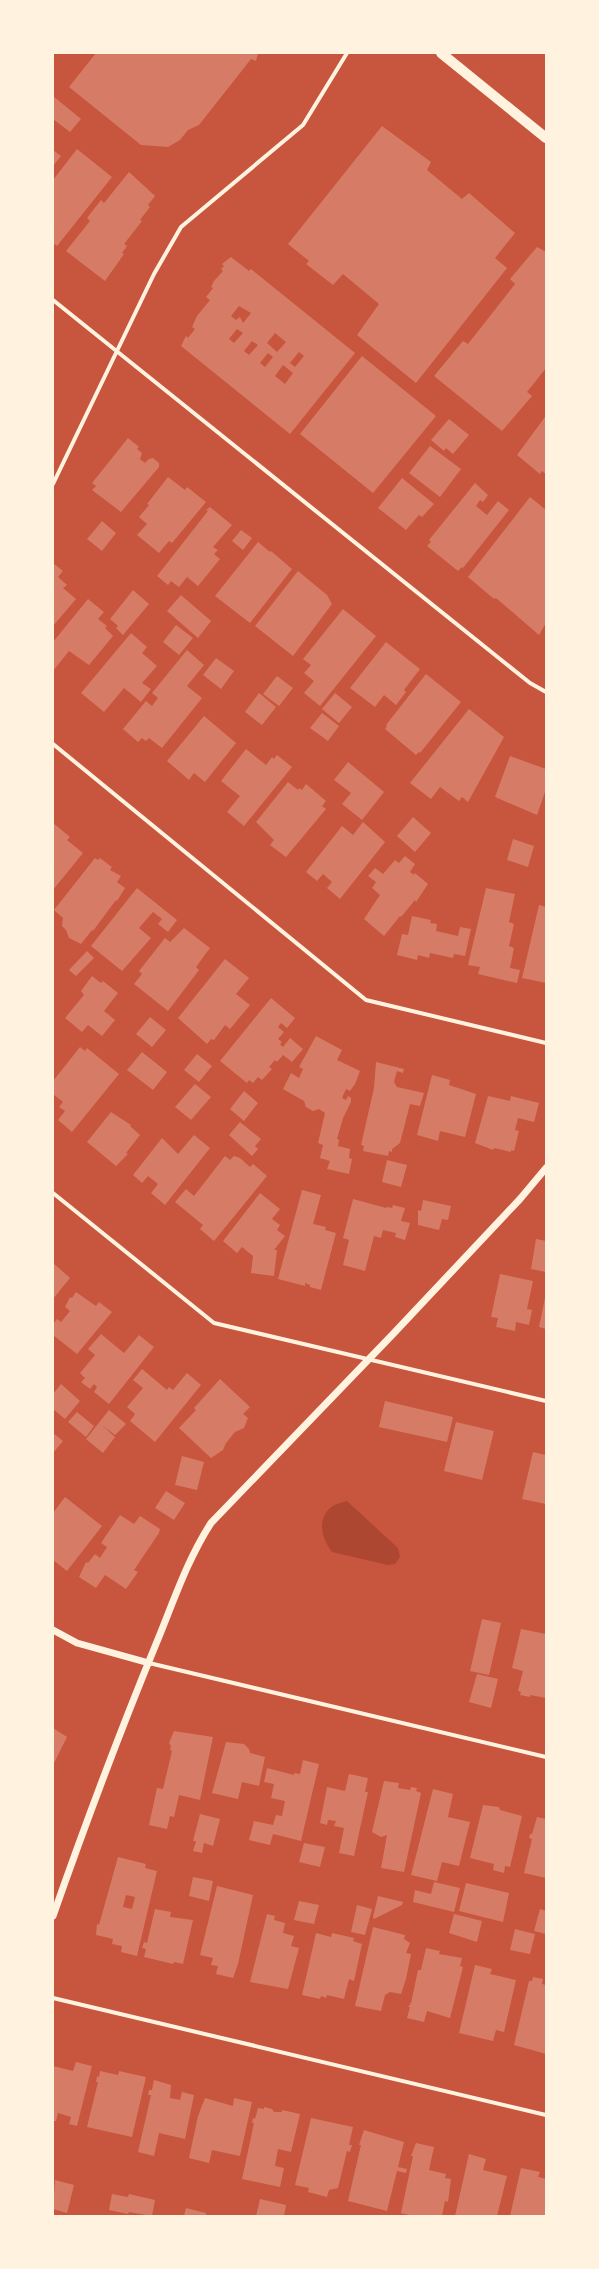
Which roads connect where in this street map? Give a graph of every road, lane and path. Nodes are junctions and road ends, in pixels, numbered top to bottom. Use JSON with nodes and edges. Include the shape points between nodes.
{"nodes":[{"id":1,"x":348,"y":53,"type":"edge"},
{"id":2,"x":442,"y":53,"type":"edge"},
{"id":3,"x":546,"y":138,"type":"edge"},
{"id":4,"x":53,"y":300,"type":"edge"},
{"id":5,"x":117,"y":351,"type":"junction"},
{"id":6,"x":53,"y":484,"type":"edge"},
{"id":7,"x":546,"y":692,"type":"edge"},
{"id":8,"x":53,"y":744,"type":"edge"},
{"id":9,"x":546,"y":1043,"type":"edge"},
{"id":10,"x":546,"y":1168,"type":"edge"},
{"id":11,"x":53,"y":1193,"type":"edge"},
{"id":12,"x":369,"y":1360,"type":"junction"},
{"id":13,"x":546,"y":1401,"type":"edge"},
{"id":14,"x":53,"y":1630,"type":"edge"},
{"id":15,"x":148,"y":1663,"type":"junction"},
{"id":16,"x":546,"y":1757,"type":"edge"},
{"id":17,"x":53,"y":1916,"type":"edge"},
{"id":18,"x":53,"y":1998,"type":"edge"},
{"id":19,"x":546,"y":2115,"type":"edge"}],
"edges":[{"from":1,"to":5,"type":"street","via":[[303,125],[181,227],[154,274]]},
{"from":2,"to":3,"type":"main road"},
{"from":4,"to":5,"type":"street"},
{"from":5,"to":6,"type":"street"},
{"from":5,"to":7,"type":"street","via":[[530,683]]},
{"from":8,"to":9,"type":"street","via":[[366,1000]]},
{"from":10,"to":12,"type":"street","via":[[515,1205]]},
{"from":11,"to":12,"type":"street","via":[[214,1323]]},
{"from":12,"to":13,"type":"street"},
{"from":12,"to":15,"type":"street","via":[[211,1523],[196,1547]]},
{"from":14,"to":15,"type":"street","via":[[77,1643]]},
{"from":15,"to":16,"type":"street"},
{"from":15,"to":17,"type":"street"},
{"from":18,"to":19,"type":"street"}]}
